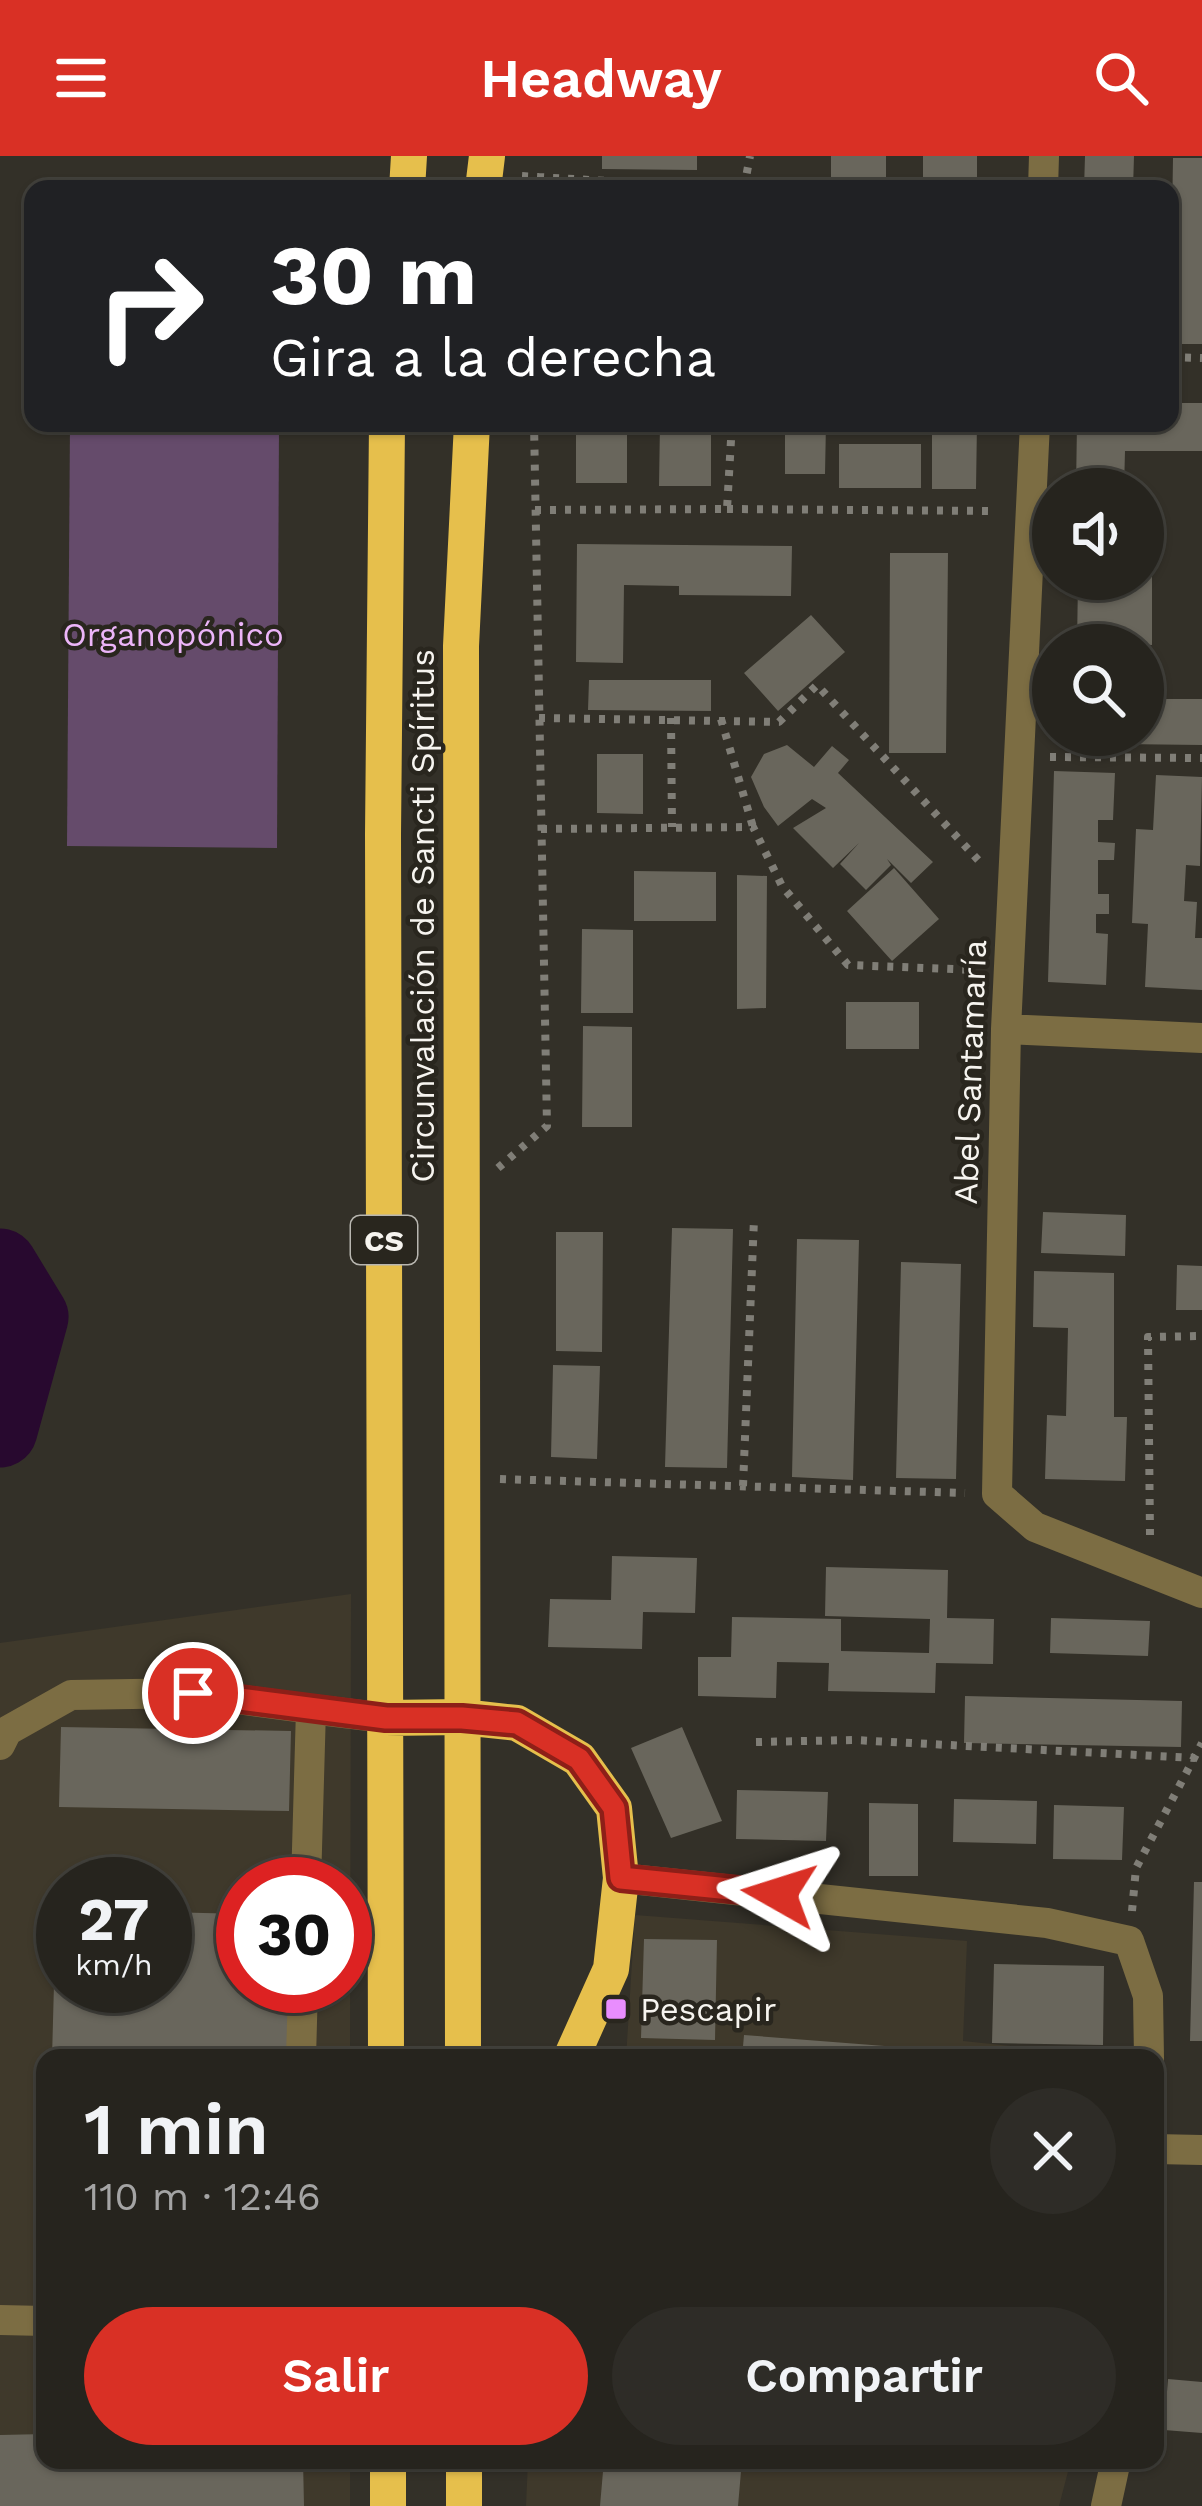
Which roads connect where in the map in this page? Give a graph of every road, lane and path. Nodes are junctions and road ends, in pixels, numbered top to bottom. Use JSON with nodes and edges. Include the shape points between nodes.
{"nodes":[{"id":1,"x":538,"y":177,"type":"dead end"},
{"id":2,"x":594,"y":180,"type":"edge"},
{"id":3,"x":387,"y":432,"type":"edge"},
{"id":4,"x":472,"y":432,"type":"edge"},
{"id":5,"x":534,"y":432,"type":"edge"},
{"id":6,"x":732,"y":432,"type":"edge"},
{"id":7,"x":1034,"y":432,"type":"edge"},
{"id":8,"x":728,"y":508,"type":"junction"},
{"id":9,"x":535,"y":509,"type":"junction"},
{"id":10,"x":1030,"y":511,"type":"junction"},
{"id":11,"x":539,"y":718,"type":"junction"},
{"id":12,"x":670,"y":718,"type":"junction"},
{"id":13,"x":721,"y":719,"type":"junction"},
{"id":14,"x":1018,"y":757,"type":"junction"},
{"id":15,"x":1202,"y":758,"type":"edge"},
{"id":16,"x":753,"y":826,"type":"junction"},
{"id":17,"x":672,"y":827,"type":"junction"},
{"id":18,"x":541,"y":829,"type":"junction"},
{"id":19,"x":1012,"y":898,"type":"junction"},
{"id":20,"x":1008,"y":971,"type":"junction"},
{"id":21,"x":1006,"y":1029,"type":"junction"},
{"id":22,"x":1202,"y":1038,"type":"edge"},
{"id":23,"x":461,"y":1201,"type":"junction"},
{"id":24,"x":754,"y":1219,"type":"dead end"},
{"id":25,"x":1202,"y":1336,"type":"edge"},
{"id":26,"x":462,"y":1478,"type":"junction"},
{"id":27,"x":742,"y":1486,"type":"junction"},
{"id":28,"x":997,"y":1494,"type":"junction"},
{"id":29,"x":1150,"y":1573,"type":"junction"},
{"id":30,"x":1202,"y":1593,"type":"edge"},
{"id":31,"x":311,"y":1709,"type":"junction"},
{"id":32,"x":386,"y":1718,"type":"junction"},
{"id":33,"x":462,"y":1718,"type":"junction"},
{"id":34,"x":756,"y":1742,"type":"dead end"},
{"id":35,"x":1202,"y":1743,"type":"edge"},
{"id":36,"x":0,"y":1745,"type":"edge"},
{"id":37,"x":1195,"y":1758,"type":"junction"},
{"id":38,"x":307,"y":1857,"type":"edge"},
{"id":39,"x":621,"y":1878,"type":"junction"},
{"id":40,"x":1129,"y":1941,"type":"junction"},
{"id":41,"x":302,"y":2013,"type":"edge"},
{"id":42,"x":301,"y":2049,"type":"edge"},
{"id":43,"x":386,"y":2049,"type":"edge"},
{"id":44,"x":463,"y":2049,"type":"edge"},
{"id":45,"x":575,"y":2049,"type":"edge"},
{"id":46,"x":1149,"y":2049,"type":"edge"},
{"id":47,"x":1164,"y":2149,"type":"edge"},
{"id":48,"x":1202,"y":2150,"type":"edge"},
{"id":49,"x":0,"y":2320,"type":"edge"},
{"id":50,"x":36,"y":2320,"type":"edge"},
{"id":51,"x":388,"y":2469,"type":"edge"},
{"id":52,"x":464,"y":2469,"type":"edge"},
{"id":53,"x":1114,"y":2469,"type":"edge"},
{"id":54,"x":388,"y":2506,"type":"edge"},
{"id":55,"x":464,"y":2506,"type":"edge"},
{"id":56,"x":1106,"y":2506,"type":"edge"}],
"edges":[{"from":1,"to":2,"type":"path"},
{"from":3,"to":32,"type":"highway","name":"Circunvalación de Sancti Spíritus","number":"CS"},
{"from":4,"to":23,"type":"highway","name":"Circunvalación de Sancti Spíritus","number":"CS","via":[[460,646]]},
{"from":5,"to":9,"type":"path"},
{"from":6,"to":8,"type":"path"},
{"from":7,"to":10,"type":"street","name":"Abel Santamaría"},
{"from":8,"to":9,"type":"path"},
{"from":8,"to":10,"type":"path"},
{"from":9,"to":11,"type":"path"},
{"from":10,"to":14,"type":"street","name":"Abel Santamaría"},
{"from":11,"to":12,"type":"path"},
{"from":11,"to":18,"type":"path"},
{"from":12,"to":13,"type":"path"},
{"from":12,"to":17,"type":"path"},
{"from":13,"to":16,"type":"path"},
{"from":13,"to":19,"type":"path","via":[[779,722],[818,685]]},
{"from":14,"to":15,"type":"path"},
{"from":14,"to":19,"type":"street","name":"Abel Santamaría"},
{"from":16,"to":17,"type":"path"},
{"from":16,"to":20,"type":"path","via":[[782,886],[848,965]]},
{"from":17,"to":18,"type":"path"},
{"from":18,"to":23,"type":"path","via":[[547,1126]]},
{"from":19,"to":20,"type":"street","name":"Abel Santamaría"},
{"from":20,"to":21,"type":"street","name":"Abel Santamaría"},
{"from":21,"to":22,"type":"street"},
{"from":21,"to":28,"type":"street","name":"Abel Santamaría"},
{"from":23,"to":26,"type":"highway","name":"Circunvalación de Sancti Spíritus","number":"CS"},
{"from":24,"to":27,"type":"path"},
{"from":25,"to":29,"type":"path","via":[[1148,1337]]},
{"from":26,"to":27,"type":"path"},
{"from":26,"to":33,"type":"highway","name":"Circunvalación de Sancti Spíritus","number":"CS"},
{"from":27,"to":28,"type":"path"},
{"from":28,"to":29,"type":"street","via":[[1035,1527]]},
{"from":29,"to":30,"type":"street"},
{"from":31,"to":32,"type":"street"},
{"from":31,"to":36,"type":"street","via":[[193,1693],[71,1695],[7,1731]]},
{"from":31,"to":38,"type":"street"},
{"from":32,"to":33,"type":"highway"},
{"from":32,"to":43,"type":"highway","name":"Circunvalación de Sancti Spíritus","number":"CS"},
{"from":33,"to":39,"type":"highway","via":[[517,1723],[579,1759],[614,1808]]},
{"from":33,"to":44,"type":"highway","name":"Circunvalación de Sancti Spíritus","number":"CS"},
{"from":34,"to":37,"type":"path"},
{"from":35,"to":37,"type":"path"},
{"from":37,"to":40,"type":"path","via":[[1136,1868]]},
{"from":39,"to":40,"type":"street","via":[[1047,1923]]},
{"from":39,"to":45,"type":"highway","via":[[611,1969]]},
{"from":40,"to":46,"type":"street","via":[[1148,1996]]},
{"from":41,"to":42,"type":"street"},
{"from":47,"to":48,"type":"street"},
{"from":49,"to":50,"type":"street"},
{"from":51,"to":54,"type":"highway"},
{"from":52,"to":55,"type":"highway"},
{"from":53,"to":56,"type":"street"}]}
